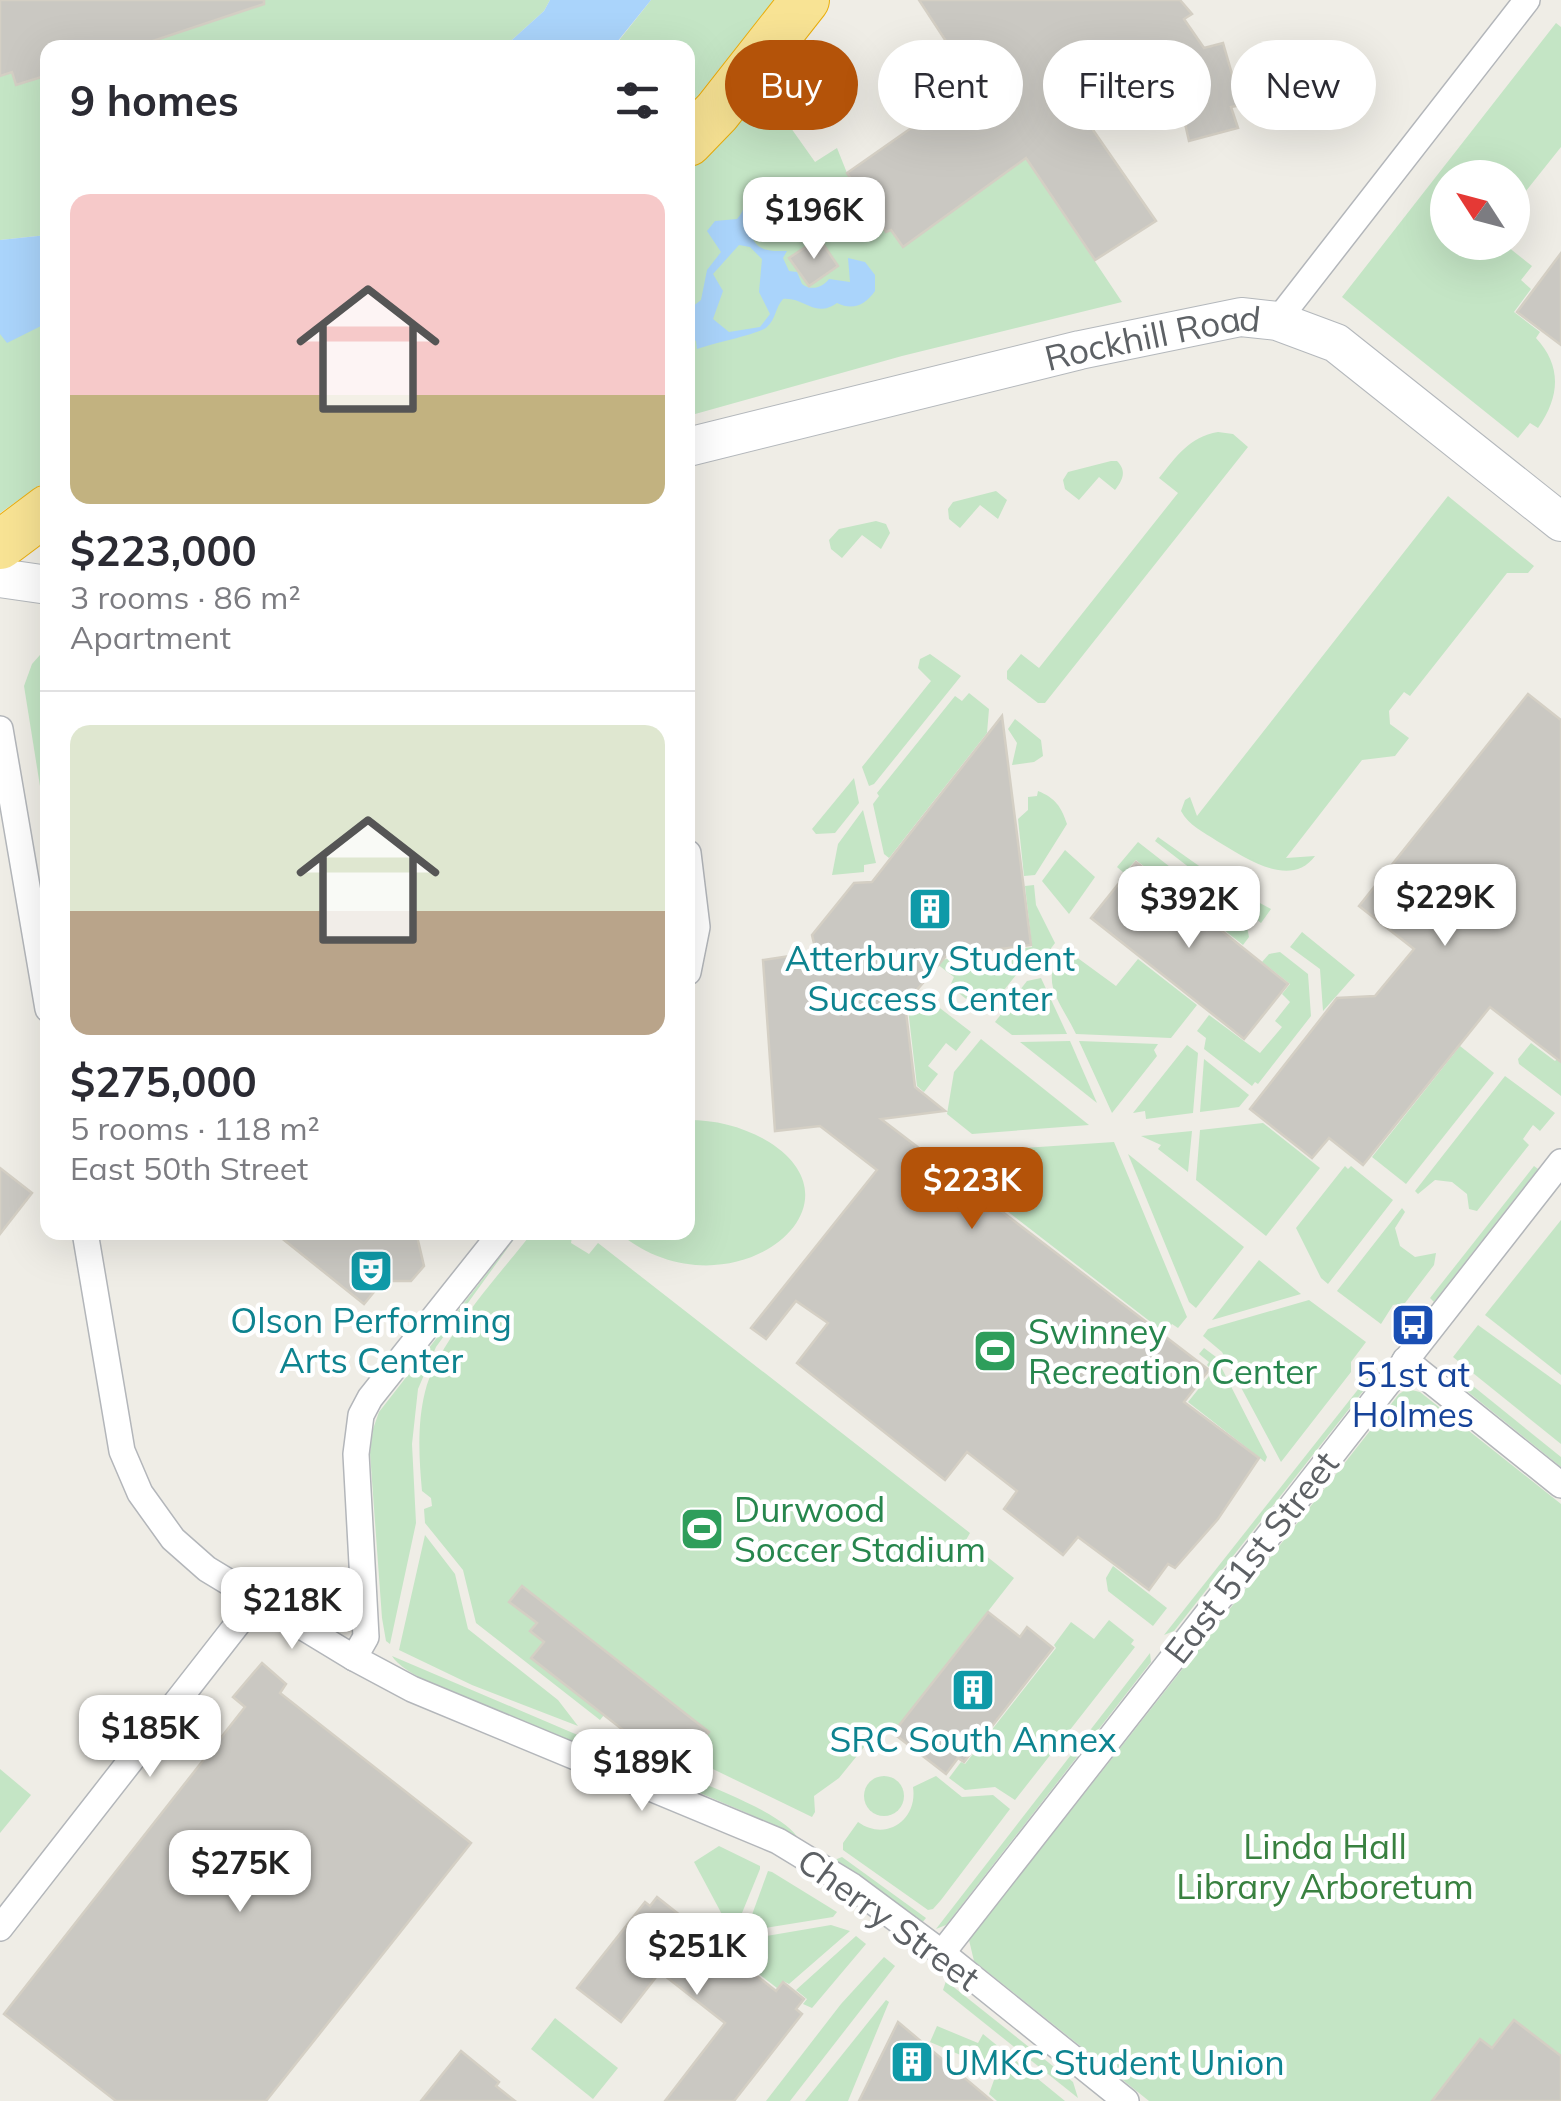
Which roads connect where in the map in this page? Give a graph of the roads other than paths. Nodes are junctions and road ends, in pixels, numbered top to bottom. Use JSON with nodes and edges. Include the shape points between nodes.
{"nodes":[{"id":1,"x":805,"y":0,"type":"edge"},
{"id":2,"x":1528,"y":0,"type":"edge"},
{"id":3,"x":695,"y":134,"type":"edge"},
{"id":4,"x":1277,"y":321,"type":"junction"},
{"id":5,"x":695,"y":445,"type":"edge"},
{"id":6,"x":40,"y":515,"type":"edge"},
{"id":7,"x":1561,"y":522,"type":"edge"},
{"id":8,"x":0,"y":545,"type":"edge"},
{"id":9,"x":0,"y":578,"type":"edge"},
{"id":10,"x":40,"y":584,"type":"edge"},
{"id":11,"x":0,"y":729,"type":"edge"},
{"id":12,"x":695,"y":910,"type":"edge"},
{"id":13,"x":695,"y":937,"type":"edge"},
{"id":14,"x":40,"y":962,"type":"edge"},
{"id":15,"x":1561,"y":1162,"type":"edge"},
{"id":16,"x":86,"y":1240,"type":"edge"},
{"id":17,"x":496,"y":1240,"type":"edge"},
{"id":18,"x":1405,"y":1360,"type":"junction"},
{"id":19,"x":1561,"y":1485,"type":"edge"},
{"id":20,"x":258,"y":1599,"type":"junction"},
{"id":21,"x":354,"y":1658,"type":"junction"},
{"id":22,"x":0,"y":1928,"type":"edge"},
{"id":23,"x":942,"y":1952,"type":"junction"},
{"id":24,"x":1126,"y":2101,"type":"edge"}],
"edges":[{"from":1,"to":3,"type":"highway"},
{"from":2,"to":4,"type":"street"},
{"from":4,"to":5,"type":"main road","name":"Rockhill Road","via":[[1241,317],[1080,350]]},
{"from":4,"to":7,"type":"main road","name":"Rockhill Road","via":[[1336,343]]},
{"from":6,"to":8,"type":"highway"},
{"from":9,"to":10,"type":"main road"},
{"from":11,"to":14,"type":"street"},
{"from":12,"to":13,"type":"street"},
{"from":15,"to":18,"type":"street","name":"East 51st Street"},
{"from":16,"to":20,"type":"street","name":"Cherry Street","via":[[122,1451],[140,1493],[173,1539]]},
{"from":17,"to":21,"type":"street","via":[[361,1414],[356,1454],[366,1637]]},
{"from":18,"to":19,"type":"street"},
{"from":18,"to":23,"type":"street","name":"East 51st Street"},
{"from":20,"to":21,"type":"street","name":"Cherry Street"},
{"from":20,"to":22,"type":"street"},
{"from":21,"to":23,"type":"street","name":"Cherry Street","via":[[426,1695],[778,1841]]},
{"from":23,"to":24,"type":"street","name":"Cherry Street"}]}
